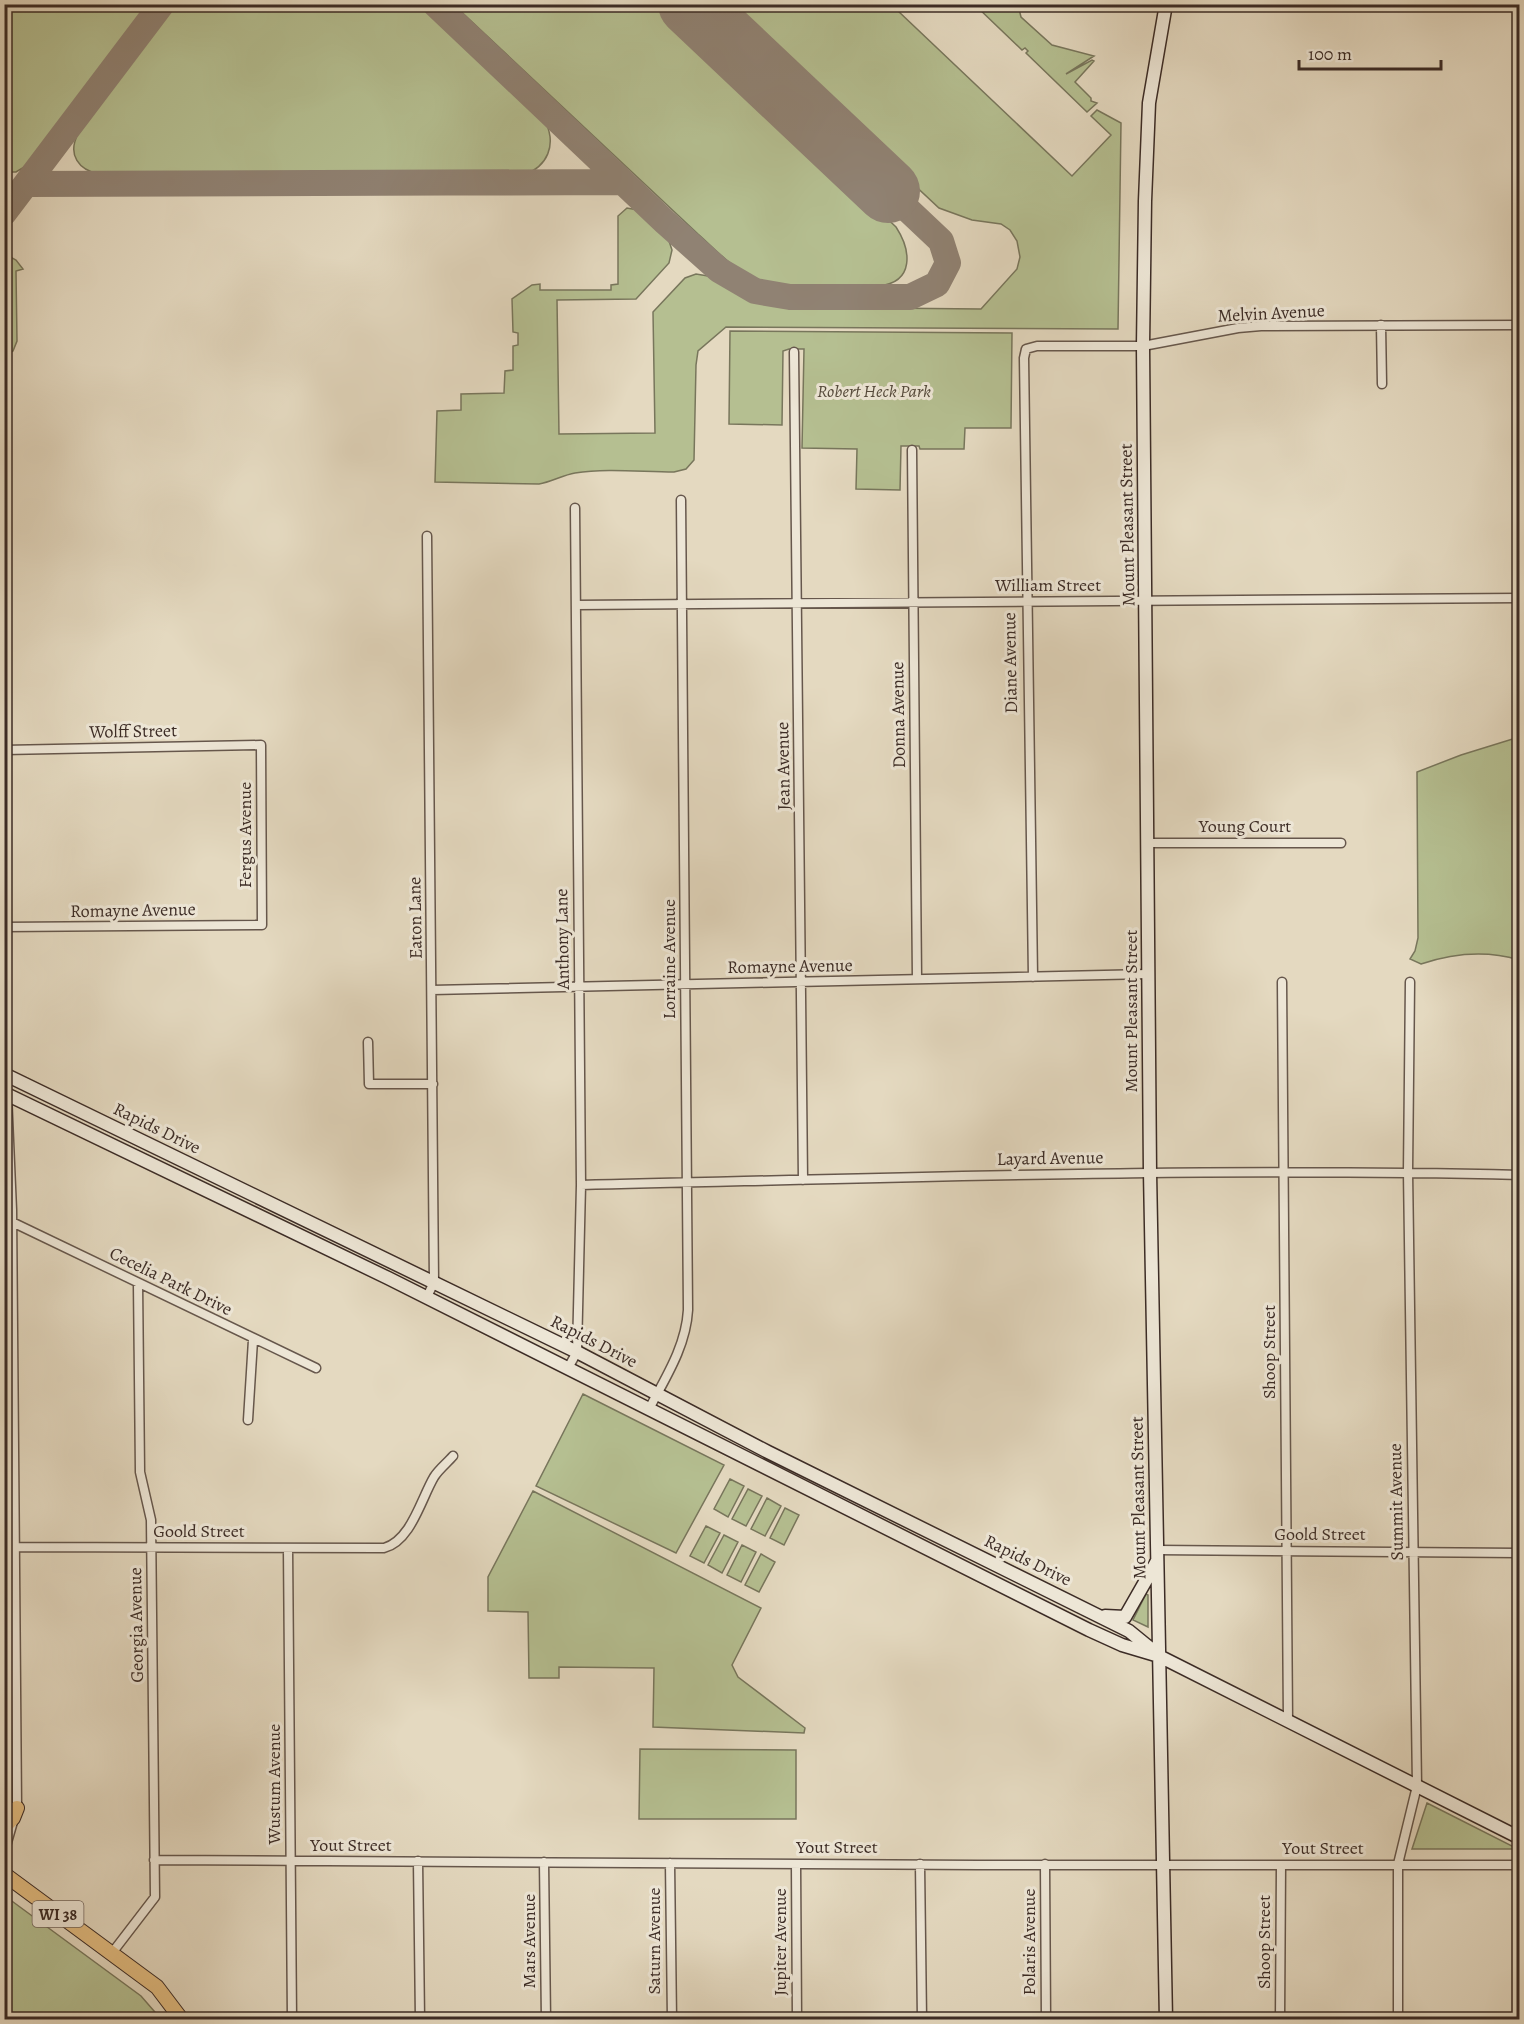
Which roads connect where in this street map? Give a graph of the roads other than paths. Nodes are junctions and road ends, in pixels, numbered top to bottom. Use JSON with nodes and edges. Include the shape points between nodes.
{"nodes":[{"id":1,"x":1166,"y":4,"type":"edge"},
{"id":2,"x":1382,"y":325,"type":"junction"},
{"id":3,"x":1520,"y":325,"type":"edge"},
{"id":4,"x":1143,"y":346,"type":"junction"},
{"id":5,"x":1026,"y":350,"type":"joint"},
{"id":6,"x":794,"y":352,"type":"dead end"},
{"id":7,"x":1382,"y":384,"type":"dead end"},
{"id":8,"x":912,"y":450,"type":"dead end"},
{"id":9,"x":681,"y":500,"type":"dead end"},
{"id":10,"x":575,"y":508,"type":"dead end"},
{"id":11,"x":427,"y":536,"type":"dead end"},
{"id":12,"x":1520,"y":598,"type":"edge"},
{"id":13,"x":1146,"y":601,"type":"junction"},
{"id":14,"x":1026,"y":602,"type":"junction"},
{"id":15,"x":798,"y":603,"type":"junction"},
{"id":16,"x":914,"y":603,"type":"junction"},
{"id":17,"x":682,"y":604,"type":"junction"},
{"id":18,"x":576,"y":605,"type":"junction"},
{"id":19,"x":261,"y":745,"type":"joint"},
{"id":20,"x":4,"y":750,"type":"edge"},
{"id":21,"x":1149,"y":843,"type":"junction"},
{"id":22,"x":1341,"y":843,"type":"dead end"},
{"id":23,"x":262,"y":925,"type":"joint"},
{"id":24,"x":4,"y":927,"type":"edge"},
{"id":25,"x":1148,"y":974,"type":"junction"},
{"id":26,"x":1032,"y":977,"type":"junction"},
{"id":27,"x":917,"y":979,"type":"junction"},
{"id":28,"x":801,"y":982,"type":"junction"},
{"id":29,"x":1282,"y":982,"type":"dead end"},
{"id":30,"x":1410,"y":982,"type":"dead end"},
{"id":31,"x":686,"y":985,"type":"junction"},
{"id":32,"x":579,"y":987,"type":"junction"},
{"id":33,"x":432,"y":990,"type":"junction"},
{"id":34,"x":368,"y":1042,"type":"dead end"},
{"id":35,"x":4,"y":1075,"type":"edge"},
{"id":36,"x":433,"y":1084,"type":"junction"},
{"id":37,"x":6,"y":1094,"type":"edge"},
{"id":38,"x":76,"y":1109,"type":"junction"},
{"id":39,"x":69,"y":1124,"type":"junction"},
{"id":40,"x":107,"y":1124,"type":"junction"},
{"id":41,"x":99,"y":1138,"type":"junction"},
{"id":42,"x":163,"y":1151,"type":"junction"},
{"id":43,"x":156,"y":1166,"type":"junction"},
{"id":44,"x":1150,"y":1172,"type":"junction"},
{"id":45,"x":1408,"y":1172,"type":"junction"},
{"id":46,"x":1284,"y":1173,"type":"junction"},
{"id":47,"x":1520,"y":1175,"type":"edge"},
{"id":48,"x":803,"y":1180,"type":"junction"},
{"id":49,"x":687,"y":1183,"type":"junction"},
{"id":50,"x":581,"y":1185,"type":"junction"},
{"id":51,"x":235,"y":1186,"type":"junction"},
{"id":52,"x":229,"y":1201,"type":"junction"},
{"id":53,"x":8,"y":1210,"type":"edge"},
{"id":54,"x":12,"y":1222,"type":"junction"},
{"id":55,"x":314,"y":1224,"type":"junction"},
{"id":56,"x":308,"y":1239,"type":"junction"},
{"id":57,"x":434,"y":1282,"type":"junction"},
{"id":58,"x":138,"y":1283,"type":"junction"},
{"id":59,"x":427,"y":1297,"type":"junction"},
{"id":60,"x":253,"y":1340,"type":"junction"},
{"id":61,"x":9,"y":1351,"type":"edge"},
{"id":62,"x":577,"y":1352,"type":"junction"},
{"id":63,"x":316,"y":1368,"type":"dead end"},
{"id":64,"x":568,"y":1368,"type":"junction"},
{"id":65,"x":657,"y":1394,"type":"junction"},
{"id":66,"x":650,"y":1408,"type":"junction"},
{"id":67,"x":248,"y":1420,"type":"dead end"},
{"id":68,"x":453,"y":1456,"type":"dead end"},
{"id":69,"x":9,"y":1495,"type":"edge"},
{"id":70,"x":15,"y":1547,"type":"junction"},
{"id":71,"x":152,"y":1548,"type":"junction"},
{"id":72,"x":288,"y":1548,"type":"junction"},
{"id":73,"x":1287,"y":1551,"type":"junction"},
{"id":74,"x":1413,"y":1551,"type":"junction"},
{"id":75,"x":1520,"y":1552,"type":"edge"},
{"id":76,"x":1157,"y":1555,"type":"junction"},
{"id":77,"x":1097,"y":1615,"type":"junction"},
{"id":78,"x":4,"y":1626,"type":"edge"},
{"id":79,"x":15,"y":1626,"type":"junction"},
{"id":80,"x":1159,"y":1656,"type":"junction"},
{"id":81,"x":1288,"y":1721,"type":"junction"},
{"id":82,"x":1417,"y":1786,"type":"junction"},
{"id":83,"x":17,"y":1808,"type":"junction"},
{"id":84,"x":4,"y":1827,"type":"edge"},
{"id":85,"x":1520,"y":1838,"type":"edge"},
{"id":86,"x":4,"y":1853,"type":"edge"},
{"id":87,"x":154,"y":1860,"type":"junction"},
{"id":88,"x":291,"y":1861,"type":"junction"},
{"id":89,"x":418,"y":1861,"type":"junction"},
{"id":90,"x":544,"y":1862,"type":"junction"},
{"id":91,"x":670,"y":1863,"type":"junction"},
{"id":92,"x":796,"y":1864,"type":"junction"},
{"id":93,"x":920,"y":1864,"type":"junction"},
{"id":94,"x":1045,"y":1864,"type":"junction"},
{"id":95,"x":1164,"y":1864,"type":"junction"},
{"id":96,"x":1398,"y":1864,"type":"junction"},
{"id":97,"x":1281,"y":1865,"type":"junction"},
{"id":98,"x":1520,"y":1865,"type":"edge"},
{"id":99,"x":4,"y":1874,"type":"edge"},
{"id":100,"x":112,"y":1953,"type":"junction"},
{"id":101,"x":182,"y":2019,"type":"edge"},
{"id":102,"x":292,"y":2019,"type":"edge"},
{"id":103,"x":420,"y":2019,"type":"edge"},
{"id":104,"x":546,"y":2019,"type":"edge"},
{"id":105,"x":672,"y":2019,"type":"edge"},
{"id":106,"x":797,"y":2019,"type":"edge"},
{"id":107,"x":921,"y":2019,"type":"edge"},
{"id":108,"x":1046,"y":2019,"type":"edge"},
{"id":109,"x":1166,"y":2019,"type":"edge"},
{"id":110,"x":1281,"y":2019,"type":"edge"},
{"id":111,"x":1398,"y":2019,"type":"edge"}],
"edges":[{"from":1,"to":4,"type":"street","name":"Mount Pleasant Street","via":[[1149,103]]},
{"from":2,"to":3,"type":"street","name":"Melvin Avenue"},
{"from":2,"to":4,"type":"street","name":"Melvin Avenue","via":[[1238,328]]},
{"from":2,"to":7,"type":"street"},
{"from":4,"to":5,"type":"street","name":"Melvin Avenue","via":[[1037,346]]},
{"from":4,"to":13,"type":"street","name":"Mount Pleasant Street"},
{"from":5,"to":14,"type":"street","name":"Diane Avenue"},
{"from":6,"to":15,"type":"street","name":"Jean Avenue"},
{"from":8,"to":16,"type":"street","name":"Donna Avenue"},
{"from":9,"to":17,"type":"street","name":"Lorraine Avenue"},
{"from":10,"to":18,"type":"street","name":"Anthony Lane"},
{"from":11,"to":33,"type":"street","name":"Eaton Lane"},
{"from":12,"to":13,"type":"street","name":"William Street"},
{"from":13,"to":14,"type":"street","name":"William Street"},
{"from":13,"to":21,"type":"street","name":"Mount Pleasant Street"},
{"from":14,"to":16,"type":"street","name":"William Street"},
{"from":14,"to":26,"type":"street","name":"Diane Avenue"},
{"from":15,"to":16,"type":"street","name":"William Street"},
{"from":15,"to":17,"type":"street","name":"William Street"},
{"from":15,"to":28,"type":"street","name":"Jean Avenue"},
{"from":16,"to":27,"type":"street","name":"Donna Avenue"},
{"from":17,"to":18,"type":"street","name":"William Street"},
{"from":17,"to":31,"type":"street","name":"Lorraine Avenue"},
{"from":18,"to":32,"type":"street","name":"Anthony Lane"},
{"from":19,"to":20,"type":"street","name":"Wolff Street"},
{"from":19,"to":23,"type":"street","name":"Fergus Avenue"},
{"from":21,"to":22,"type":"street","name":"Young Court"},
{"from":21,"to":25,"type":"street","name":"Mount Pleasant Street"},
{"from":23,"to":24,"type":"street","name":"Romayne Avenue"},
{"from":25,"to":26,"type":"street","name":"Romayne Avenue"},
{"from":25,"to":44,"type":"street","name":"Mount Pleasant Street"},
{"from":26,"to":27,"type":"street","name":"Romayne Avenue"},
{"from":27,"to":28,"type":"street","name":"Romayne Avenue"},
{"from":28,"to":31,"type":"street","name":"Romayne Avenue"},
{"from":28,"to":48,"type":"street","name":"Jean Avenue"},
{"from":29,"to":46,"type":"street","name":"Shoop Street"},
{"from":30,"to":45,"type":"street","name":"Summit Avenue"},
{"from":31,"to":32,"type":"street","name":"Romayne Avenue"},
{"from":31,"to":49,"type":"street","name":"Lorraine Avenue"},
{"from":32,"to":33,"type":"street","name":"Romayne Avenue"},
{"from":32,"to":50,"type":"street","name":"Anthony Lane"},
{"from":33,"to":36,"type":"street","name":"Eaton Lane"},
{"from":34,"to":36,"type":"street","via":[[369,1084]]},
{"from":35,"to":37,"type":"street"},
{"from":35,"to":38,"type":"street","name":"Rapids Drive"},
{"from":36,"to":57,"type":"street","name":"Eaton Lane"},
{"from":37,"to":39,"type":"street","name":"Rapids Drive"},
{"from":37,"to":53,"type":"street"},
{"from":38,"to":39,"type":"street"},
{"from":38,"to":40,"type":"street","name":"Rapids Drive"},
{"from":39,"to":41,"type":"street","name":"Rapids Drive"},
{"from":40,"to":41,"type":"street"},
{"from":40,"to":42,"type":"street","name":"Rapids Drive"},
{"from":41,"to":43,"type":"street","name":"Rapids Drive"},
{"from":42,"to":43,"type":"street"},
{"from":42,"to":51,"type":"street","name":"Rapids Drive"},
{"from":43,"to":52,"type":"street","name":"Rapids Drive"},
{"from":44,"to":46,"type":"street","name":"Layard Avenue"},
{"from":44,"to":48,"type":"street","name":"Layard Avenue"},
{"from":44,"to":76,"type":"street","name":"Mount Pleasant Street"},
{"from":45,"to":46,"type":"street","name":"Layard Avenue"},
{"from":45,"to":47,"type":"street","name":"Layard Avenue"},
{"from":45,"to":74,"type":"street","name":"Summit Avenue"},
{"from":46,"to":73,"type":"street","name":"Shoop Street"},
{"from":48,"to":49,"type":"street","name":"Layard Avenue"},
{"from":49,"to":50,"type":"street","name":"Layard Avenue"},
{"from":49,"to":65,"type":"street","name":"Lorraine Avenue","via":[[688,1322],[681,1348]]},
{"from":50,"to":62,"type":"street","name":"Anthony Lane"},
{"from":51,"to":52,"type":"street"},
{"from":51,"to":55,"type":"street","name":"Rapids Drive"},
{"from":52,"to":56,"type":"street","name":"Rapids Drive"},
{"from":53,"to":54,"type":"street"},
{"from":54,"to":58,"type":"street","name":"Cecelia Park Drive"},
{"from":54,"to":61,"type":"street"},
{"from":55,"to":56,"type":"street"},
{"from":55,"to":57,"type":"street","name":"Rapids Drive"},
{"from":56,"to":59,"type":"street","name":"Rapids Drive"},
{"from":57,"to":59,"type":"street","name":"Eaton Lane"},
{"from":57,"to":62,"type":"street","name":"Rapids Drive"},
{"from":58,"to":60,"type":"street","name":"Cecelia Park Drive"},
{"from":58,"to":71,"type":"street","name":"Georgia Avenue","via":[[140,1472],[151,1520]]},
{"from":59,"to":64,"type":"street","name":"Rapids Drive"},
{"from":60,"to":63,"type":"street","name":"Cecelia Park Drive"},
{"from":60,"to":67,"type":"street"},
{"from":61,"to":69,"type":"street"},
{"from":62,"to":64,"type":"street","name":"Anthony Lane"},
{"from":62,"to":65,"type":"street","name":"Rapids Drive"},
{"from":64,"to":66,"type":"street","name":"Rapids Drive"},
{"from":65,"to":66,"type":"street","name":"Lorraine Avenue"},
{"from":65,"to":77,"type":"street","name":"Rapids Drive"},
{"from":66,"to":80,"type":"street","name":"Rapids Drive","via":[[1089,1630]]},
{"from":68,"to":72,"type":"street","name":"Goold Street","via":[[435,1475],[404,1535],[392,1546]]},
{"from":69,"to":70,"type":"street"},
{"from":70,"to":71,"type":"street","name":"Goold Street"},
{"from":70,"to":79,"type":"street"},
{"from":71,"to":72,"type":"street","name":"Goold Street"},
{"from":71,"to":87,"type":"street","name":"Georgia Avenue"},
{"from":72,"to":88,"type":"street","name":"Wustum Avenue"},
{"from":73,"to":74,"type":"street","name":"Goold Street"},
{"from":73,"to":76,"type":"street","name":"Goold Street"},
{"from":73,"to":81,"type":"street","name":"Shoop Street"},
{"from":74,"to":75,"type":"street","name":"Goold Street"},
{"from":74,"to":82,"type":"street","name":"Summit Avenue"},
{"from":76,"to":77,"type":"street","via":[[1125,1617]]},
{"from":76,"to":80,"type":"street","name":"Mount Pleasant Street"},
{"from":77,"to":80,"type":"street","name":"Rapids Drive","via":[[1129,1631]]},
{"from":78,"to":79,"type":"street"},
{"from":79,"to":83,"type":"street"},
{"from":80,"to":81,"type":"street","name":"Rapids Drive"},
{"from":80,"to":95,"type":"street","name":"Mount Pleasant Street"},
{"from":81,"to":82,"type":"street","name":"Rapids Drive"},
{"from":82,"to":85,"type":"street","name":"Rapids Drive"},
{"from":82,"to":96,"type":"street","name":"Summit Avenue"},
{"from":83,"to":84,"type":"main road"},
{"from":83,"to":86,"type":"street"},
{"from":87,"to":88,"type":"street","name":"Yout Street"},
{"from":87,"to":100,"type":"street","name":"Georgia Avenue","via":[[154,1897]]},
{"from":88,"to":89,"type":"street","name":"Yout Street"},
{"from":88,"to":102,"type":"street","name":"Wustum Avenue"},
{"from":89,"to":90,"type":"street","name":"Yout Street"},
{"from":89,"to":103,"type":"street"},
{"from":90,"to":91,"type":"street","name":"Yout Street"},
{"from":90,"to":104,"type":"street","name":"Mars Avenue"},
{"from":91,"to":92,"type":"street","name":"Yout Street"},
{"from":91,"to":105,"type":"street","name":"Saturn Avenue"},
{"from":92,"to":93,"type":"street","name":"Yout Street"},
{"from":92,"to":106,"type":"street","name":"Jupiter Avenue"},
{"from":93,"to":94,"type":"street","name":"Yout Street"},
{"from":93,"to":107,"type":"street"},
{"from":94,"to":95,"type":"street","name":"Yout Street"},
{"from":94,"to":108,"type":"street","name":"Polaris Avenue"},
{"from":95,"to":97,"type":"street","name":"Yout Street"},
{"from":95,"to":109,"type":"street","name":"Mount Pleasant Street"},
{"from":96,"to":97,"type":"street","name":"Yout Street"},
{"from":96,"to":98,"type":"street","name":"Yout Street"},
{"from":96,"to":111,"type":"street","name":"Summit Avenue"},
{"from":97,"to":110,"type":"street","name":"Shoop Street"},
{"from":99,"to":100,"type":"main road","number":"WI 38"},
{"from":100,"to":101,"type":"main road","number":"WI 38","via":[[158,1988]]}]}
